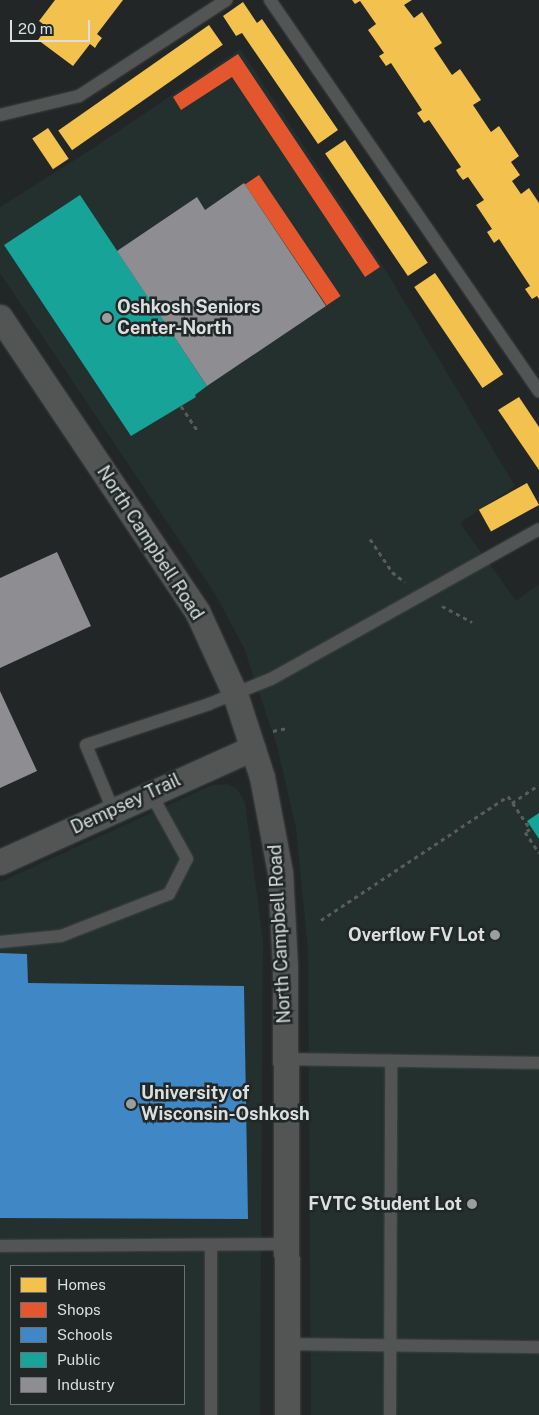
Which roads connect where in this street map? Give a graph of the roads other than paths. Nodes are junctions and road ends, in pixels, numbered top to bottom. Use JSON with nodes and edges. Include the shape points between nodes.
{"nodes":[{"id":1,"x":226,"y":0,"type":"edge"},
{"id":2,"x":270,"y":0,"type":"edge"},
{"id":3,"x":0,"y":115,"type":"edge"},
{"id":4,"x":0,"y":317,"type":"edge"},
{"id":5,"x":539,"y":392,"type":"edge"},
{"id":6,"x":539,"y":529,"type":"edge"},
{"id":7,"x":235,"y":694,"type":"junction"},
{"id":8,"x":253,"y":748,"type":"junction"},
{"id":9,"x":150,"y":792,"type":"junction"},
{"id":10,"x":113,"y":810,"type":"junction"},
{"id":11,"x":0,"y":862,"type":"edge"},
{"id":12,"x":0,"y":942,"type":"edge"},
{"id":13,"x":285,"y":1059,"type":"junction"},
{"id":14,"x":391,"y":1061,"type":"junction"},
{"id":15,"x":539,"y":1063,"type":"edge"},
{"id":16,"x":288,"y":1244,"type":"junction"},
{"id":17,"x":211,"y":1245,"type":"junction"},
{"id":18,"x":0,"y":1246,"type":"edge"},
{"id":19,"x":287,"y":1344,"type":"junction"},
{"id":20,"x":390,"y":1345,"type":"junction"},
{"id":21,"x":539,"y":1347,"type":"edge"},
{"id":22,"x":211,"y":1415,"type":"edge"},
{"id":23,"x":287,"y":1415,"type":"edge"},
{"id":24,"x":390,"y":1415,"type":"edge"}],
"edges":[{"from":1,"to":3,"type":"lane","via":[[79,96]]},
{"from":2,"to":5,"type":"lane"},
{"from":4,"to":7,"type":"street","name":"North Campbell Road","via":[[197,611]]},
{"from":6,"to":7,"type":"lane","via":[[271,679]]},
{"from":7,"to":8,"type":"street","name":"North Campbell Road"},
{"from":7,"to":10,"type":"lane","via":[[86,745]]},
{"from":8,"to":9,"type":"street","name":"Dempsey Trail"},
{"from":8,"to":13,"type":"street","name":"North Campbell Road","via":[[262,777],[280,872]]},
{"from":9,"to":10,"type":"street","name":"Dempsey Trail"},
{"from":9,"to":12,"type":"lane","via":[[186,859],[169,894],[61,936]]},
{"from":10,"to":11,"type":"street","name":"Dempsey Trail"},
{"from":13,"to":14,"type":"lane"},
{"from":13,"to":16,"type":"street","name":"North Campbell Road"},
{"from":14,"to":15,"type":"lane"},
{"from":14,"to":20,"type":"lane"},
{"from":16,"to":17,"type":"lane"},
{"from":16,"to":19,"type":"street","name":"North Campbell Road"},
{"from":17,"to":18,"type":"lane"},
{"from":17,"to":22,"type":"lane"},
{"from":19,"to":20,"type":"lane"},
{"from":19,"to":23,"type":"street","name":"North Campbell Road"},
{"from":20,"to":21,"type":"lane"},
{"from":20,"to":24,"type":"lane"}]}
